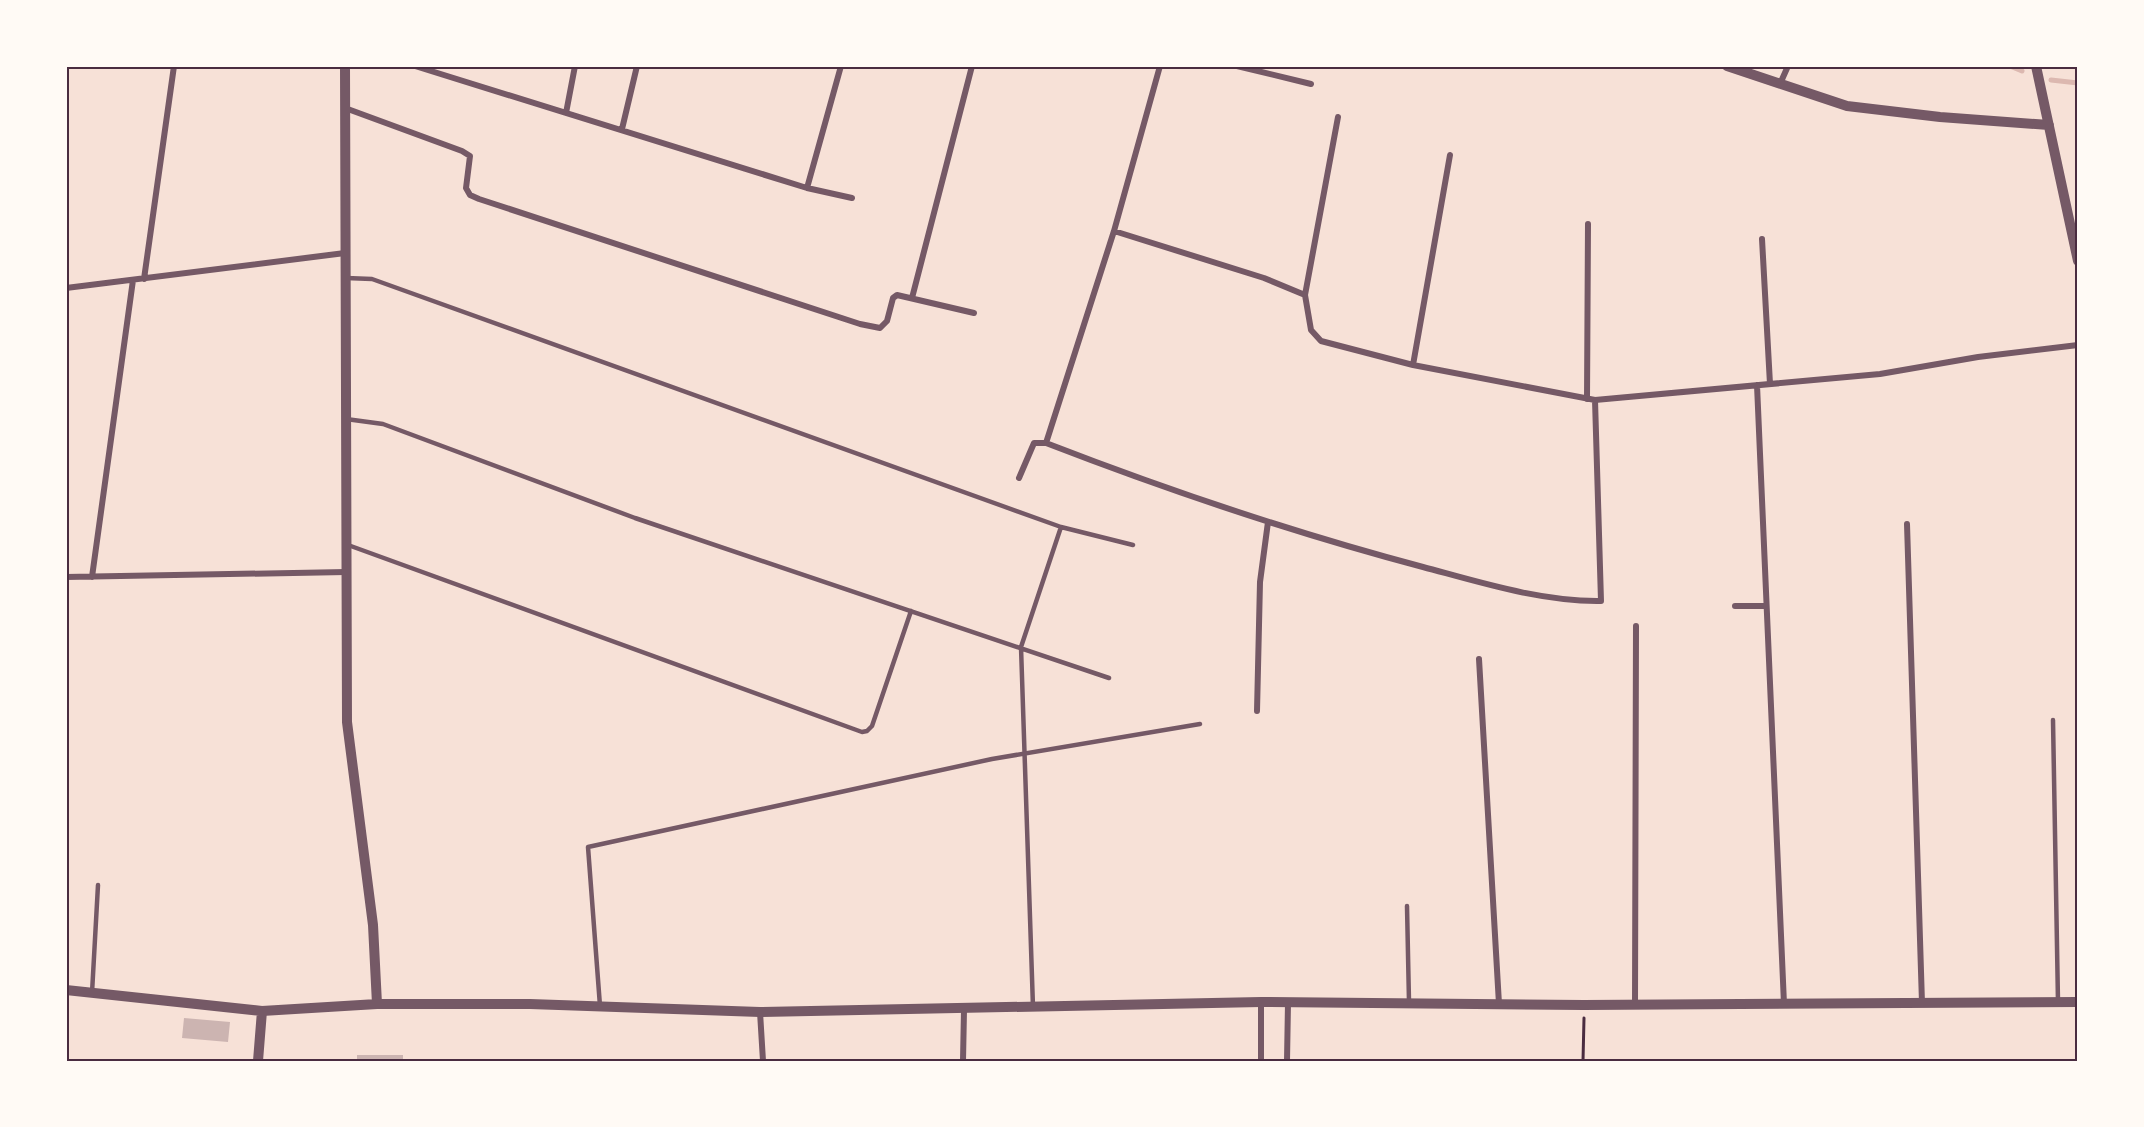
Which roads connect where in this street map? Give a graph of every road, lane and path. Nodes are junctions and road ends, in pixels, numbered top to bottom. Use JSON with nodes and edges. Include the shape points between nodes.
{"nodes":[{"id":1,"x":174,"y":66,"type":"edge"},
{"id":2,"x":345,"y":66,"type":"edge"},
{"id":3,"x":415,"y":66,"type":"edge"},
{"id":4,"x":575,"y":66,"type":"edge"},
{"id":5,"x":637,"y":66,"type":"edge"},
{"id":6,"x":841,"y":66,"type":"edge"},
{"id":7,"x":972,"y":66,"type":"edge"},
{"id":8,"x":1160,"y":66,"type":"edge"},
{"id":9,"x":1237,"y":66,"type":"edge"},
{"id":10,"x":1727,"y":66,"type":"edge"},
{"id":11,"x":1788,"y":66,"type":"edge"},
{"id":12,"x":2036,"y":66,"type":"edge"},
{"id":13,"x":1311,"y":84,"type":"dead end"},
{"id":14,"x":1780,"y":85,"type":"junction"},
{"id":15,"x":345,"y":108,"type":"junction"},
{"id":16,"x":566,"y":113,"type":"junction"},
{"id":17,"x":1338,"y":117,"type":"dead end"},
{"id":18,"x":2049,"y":125,"type":"junction"},
{"id":19,"x":622,"y":129,"type":"junction"},
{"id":20,"x":1450,"y":155,"type":"dead end"},
{"id":21,"x":807,"y":188,"type":"junction"},
{"id":22,"x":852,"y":198,"type":"dead end"},
{"id":23,"x":1588,"y":224,"type":"dead end"},
{"id":24,"x":1114,"y":231,"type":"junction"},
{"id":25,"x":1762,"y":239,"type":"dead end"},
{"id":26,"x":345,"y":253,"type":"junction"},
{"id":27,"x":2078,"y":261,"type":"edge"},
{"id":28,"x":345,"y":278,"type":"junction"},
{"id":29,"x":144,"y":279,"type":"junction"},
{"id":30,"x":133,"y":280,"type":"junction"},
{"id":31,"x":66,"y":288,"type":"edge"},
{"id":32,"x":1305,"y":295,"type":"junction"},
{"id":33,"x":912,"y":298,"type":"junction"},
{"id":34,"x":974,"y":313,"type":"dead end"},
{"id":35,"x":2078,"y":345,"type":"edge"},
{"id":36,"x":1413,"y":365,"type":"junction"},
{"id":37,"x":1770,"y":384,"type":"junction"},
{"id":38,"x":1757,"y":385,"type":"junction"},
{"id":39,"x":1591,"y":399,"type":"junction"},
{"id":40,"x":346,"y":419,"type":"junction"},
{"id":41,"x":1047,"y":443,"type":"junction"},
{"id":42,"x":1019,"y":478,"type":"dead end"},
{"id":43,"x":1268,"y":522,"type":"junction"},
{"id":44,"x":1907,"y":524,"type":"dead end"},
{"id":45,"x":1061,"y":526,"type":"junction"},
{"id":46,"x":346,"y":544,"type":"junction"},
{"id":47,"x":1133,"y":545,"type":"dead end"},
{"id":48,"x":346,"y":572,"type":"junction"},
{"id":49,"x":66,"y":577,"type":"edge"},
{"id":50,"x":92,"y":577,"type":"junction"},
{"id":51,"x":1735,"y":606,"type":"dead end"},
{"id":52,"x":1766,"y":606,"type":"junction"},
{"id":53,"x":911,"y":611,"type":"junction"},
{"id":54,"x":1636,"y":626,"type":"dead end"},
{"id":55,"x":1021,"y":647,"type":"junction"},
{"id":56,"x":1479,"y":659,"type":"dead end"},
{"id":57,"x":1109,"y":678,"type":"dead end"},
{"id":58,"x":1257,"y":711,"type":"dead end"},
{"id":59,"x":2053,"y":720,"type":"dead end"},
{"id":60,"x":1200,"y":724,"type":"dead end"},
{"id":61,"x":1023,"y":755,"type":"junction"},
{"id":62,"x":98,"y":885,"type":"dead end"},
{"id":63,"x":1407,"y":906,"type":"dead end"},
{"id":64,"x":66,"y":990,"type":"edge"},
{"id":65,"x":92,"y":993,"type":"junction"},
{"id":66,"x":1262,"y":1002,"type":"junction"},
{"id":67,"x":2058,"y":1002,"type":"junction"},
{"id":68,"x":2078,"y":1002,"type":"edge"},
{"id":69,"x":1288,"y":1003,"type":"junction"},
{"id":70,"x":1410,"y":1003,"type":"junction"},
{"id":71,"x":1922,"y":1003,"type":"junction"},
{"id":72,"x":377,"y":1004,"type":"junction"},
{"id":73,"x":1498,"y":1004,"type":"junction"},
{"id":74,"x":1635,"y":1004,"type":"junction"},
{"id":75,"x":1784,"y":1004,"type":"junction"},
{"id":76,"x":1584,"y":1005,"type":"junction"},
{"id":77,"x":1034,"y":1006,"type":"junction"},
{"id":78,"x":600,"y":1007,"type":"junction"},
{"id":79,"x":964,"y":1010,"type":"junction"},
{"id":80,"x":261,"y":1011,"type":"junction"},
{"id":81,"x":760,"y":1012,"type":"junction"},
{"id":82,"x":258,"y":1061,"type":"edge"},
{"id":83,"x":762,"y":1061,"type":"edge"},
{"id":84,"x":963,"y":1061,"type":"edge"},
{"id":85,"x":1261,"y":1061,"type":"edge"},
{"id":86,"x":1287,"y":1061,"type":"edge"},
{"id":87,"x":1583,"y":1061,"type":"edge"}],
"edges":[{"from":1,"to":29,"type":"street"},
{"from":2,"to":15,"type":"street"},
{"from":3,"to":16,"type":"street"},
{"from":4,"to":16,"type":"street"},
{"from":5,"to":19,"type":"street"},
{"from":6,"to":21,"type":"street"},
{"from":7,"to":33,"type":"street"},
{"from":8,"to":24,"type":"street"},
{"from":9,"to":13,"type":"street"},
{"from":10,"to":14,"type":"street"},
{"from":11,"to":14,"type":"street"},
{"from":12,"to":18,"type":"street"},
{"from":14,"to":18,"type":"street","via":[[1848,106]]},
{"from":15,"to":26,"type":"street"},
{"from":15,"to":33,"type":"street","via":[[470,156],[466,188],[479,199],[872,328],[880,328],[887,321],[894,296]]},
{"from":16,"to":19,"type":"street"},
{"from":17,"to":32,"type":"street"},
{"from":18,"to":27,"type":"street"},
{"from":19,"to":21,"type":"street"},
{"from":20,"to":36,"type":"street"},
{"from":21,"to":22,"type":"street"},
{"from":23,"to":39,"type":"street"},
{"from":24,"to":32,"type":"street","via":[[1264,278]]},
{"from":24,"to":41,"type":"street"},
{"from":25,"to":37,"type":"street"},
{"from":26,"to":28,"type":"street"},
{"from":26,"to":29,"type":"street"},
{"from":28,"to":40,"type":"street"},
{"from":28,"to":45,"type":"lane","via":[[372,279]]},
{"from":29,"to":30,"type":"street"},
{"from":30,"to":31,"type":"street"},
{"from":30,"to":50,"type":"street"},
{"from":32,"to":36,"type":"street","via":[[1311,330],[1321,341]]},
{"from":33,"to":34,"type":"street"},
{"from":35,"to":37,"type":"street","via":[[1880,374]]},
{"from":36,"to":39,"type":"street"},
{"from":37,"to":38,"type":"street"},
{"from":38,"to":39,"type":"street"},
{"from":38,"to":52,"type":"street"},
{"from":39,"to":43,"type":"street","via":[[1601,601],[1577,601],[1465,578]]},
{"from":40,"to":46,"type":"street"},
{"from":40,"to":53,"type":"lane","via":[[382,424],[635,518]]},
{"from":41,"to":42,"type":"street","via":[[1034,443]]},
{"from":41,"to":43,"type":"street","via":[[1149,483]]},
{"from":43,"to":58,"type":"street","via":[[1260,582]]},
{"from":44,"to":71,"type":"street"},
{"from":45,"to":47,"type":"lane"},
{"from":45,"to":55,"type":"lane"},
{"from":46,"to":48,"type":"street"},
{"from":46,"to":53,"type":"lane","via":[[862,732],[872,726]]},
{"from":48,"to":50,"type":"street"},
{"from":48,"to":72,"type":"street","via":[[347,722],[373,925]]},
{"from":49,"to":50,"type":"street"},
{"from":51,"to":52,"type":"street"},
{"from":52,"to":75,"type":"street"},
{"from":53,"to":55,"type":"lane"},
{"from":54,"to":74,"type":"street"},
{"from":55,"to":57,"type":"lane"},
{"from":55,"to":61,"type":"lane"},
{"from":56,"to":73,"type":"street"},
{"from":59,"to":67,"type":"lane"},
{"from":60,"to":61,"type":"lane"},
{"from":61,"to":77,"type":"lane"},
{"from":61,"to":78,"type":"lane","via":[[588,847]]},
{"from":62,"to":65,"type":"lane"},
{"from":63,"to":70,"type":"lane"},
{"from":64,"to":65,"type":"street"},
{"from":65,"to":80,"type":"street"},
{"from":66,"to":69,"type":"street"},
{"from":66,"to":77,"type":"street"},
{"from":66,"to":85,"type":"street"},
{"from":67,"to":68,"type":"street"},
{"from":67,"to":71,"type":"street"},
{"from":69,"to":70,"type":"street"},
{"from":69,"to":86,"type":"street"},
{"from":70,"to":73,"type":"street"},
{"from":71,"to":75,"type":"street"},
{"from":72,"to":78,"type":"street"},
{"from":72,"to":80,"type":"street"},
{"from":73,"to":76,"type":"street"},
{"from":74,"to":75,"type":"street"},
{"from":74,"to":76,"type":"street"},
{"from":76,"to":87,"type":"path"},
{"from":77,"to":79,"type":"street"},
{"from":78,"to":81,"type":"street"},
{"from":79,"to":81,"type":"street"},
{"from":79,"to":84,"type":"street"},
{"from":80,"to":82,"type":"street"},
{"from":81,"to":83,"type":"street"}]}
